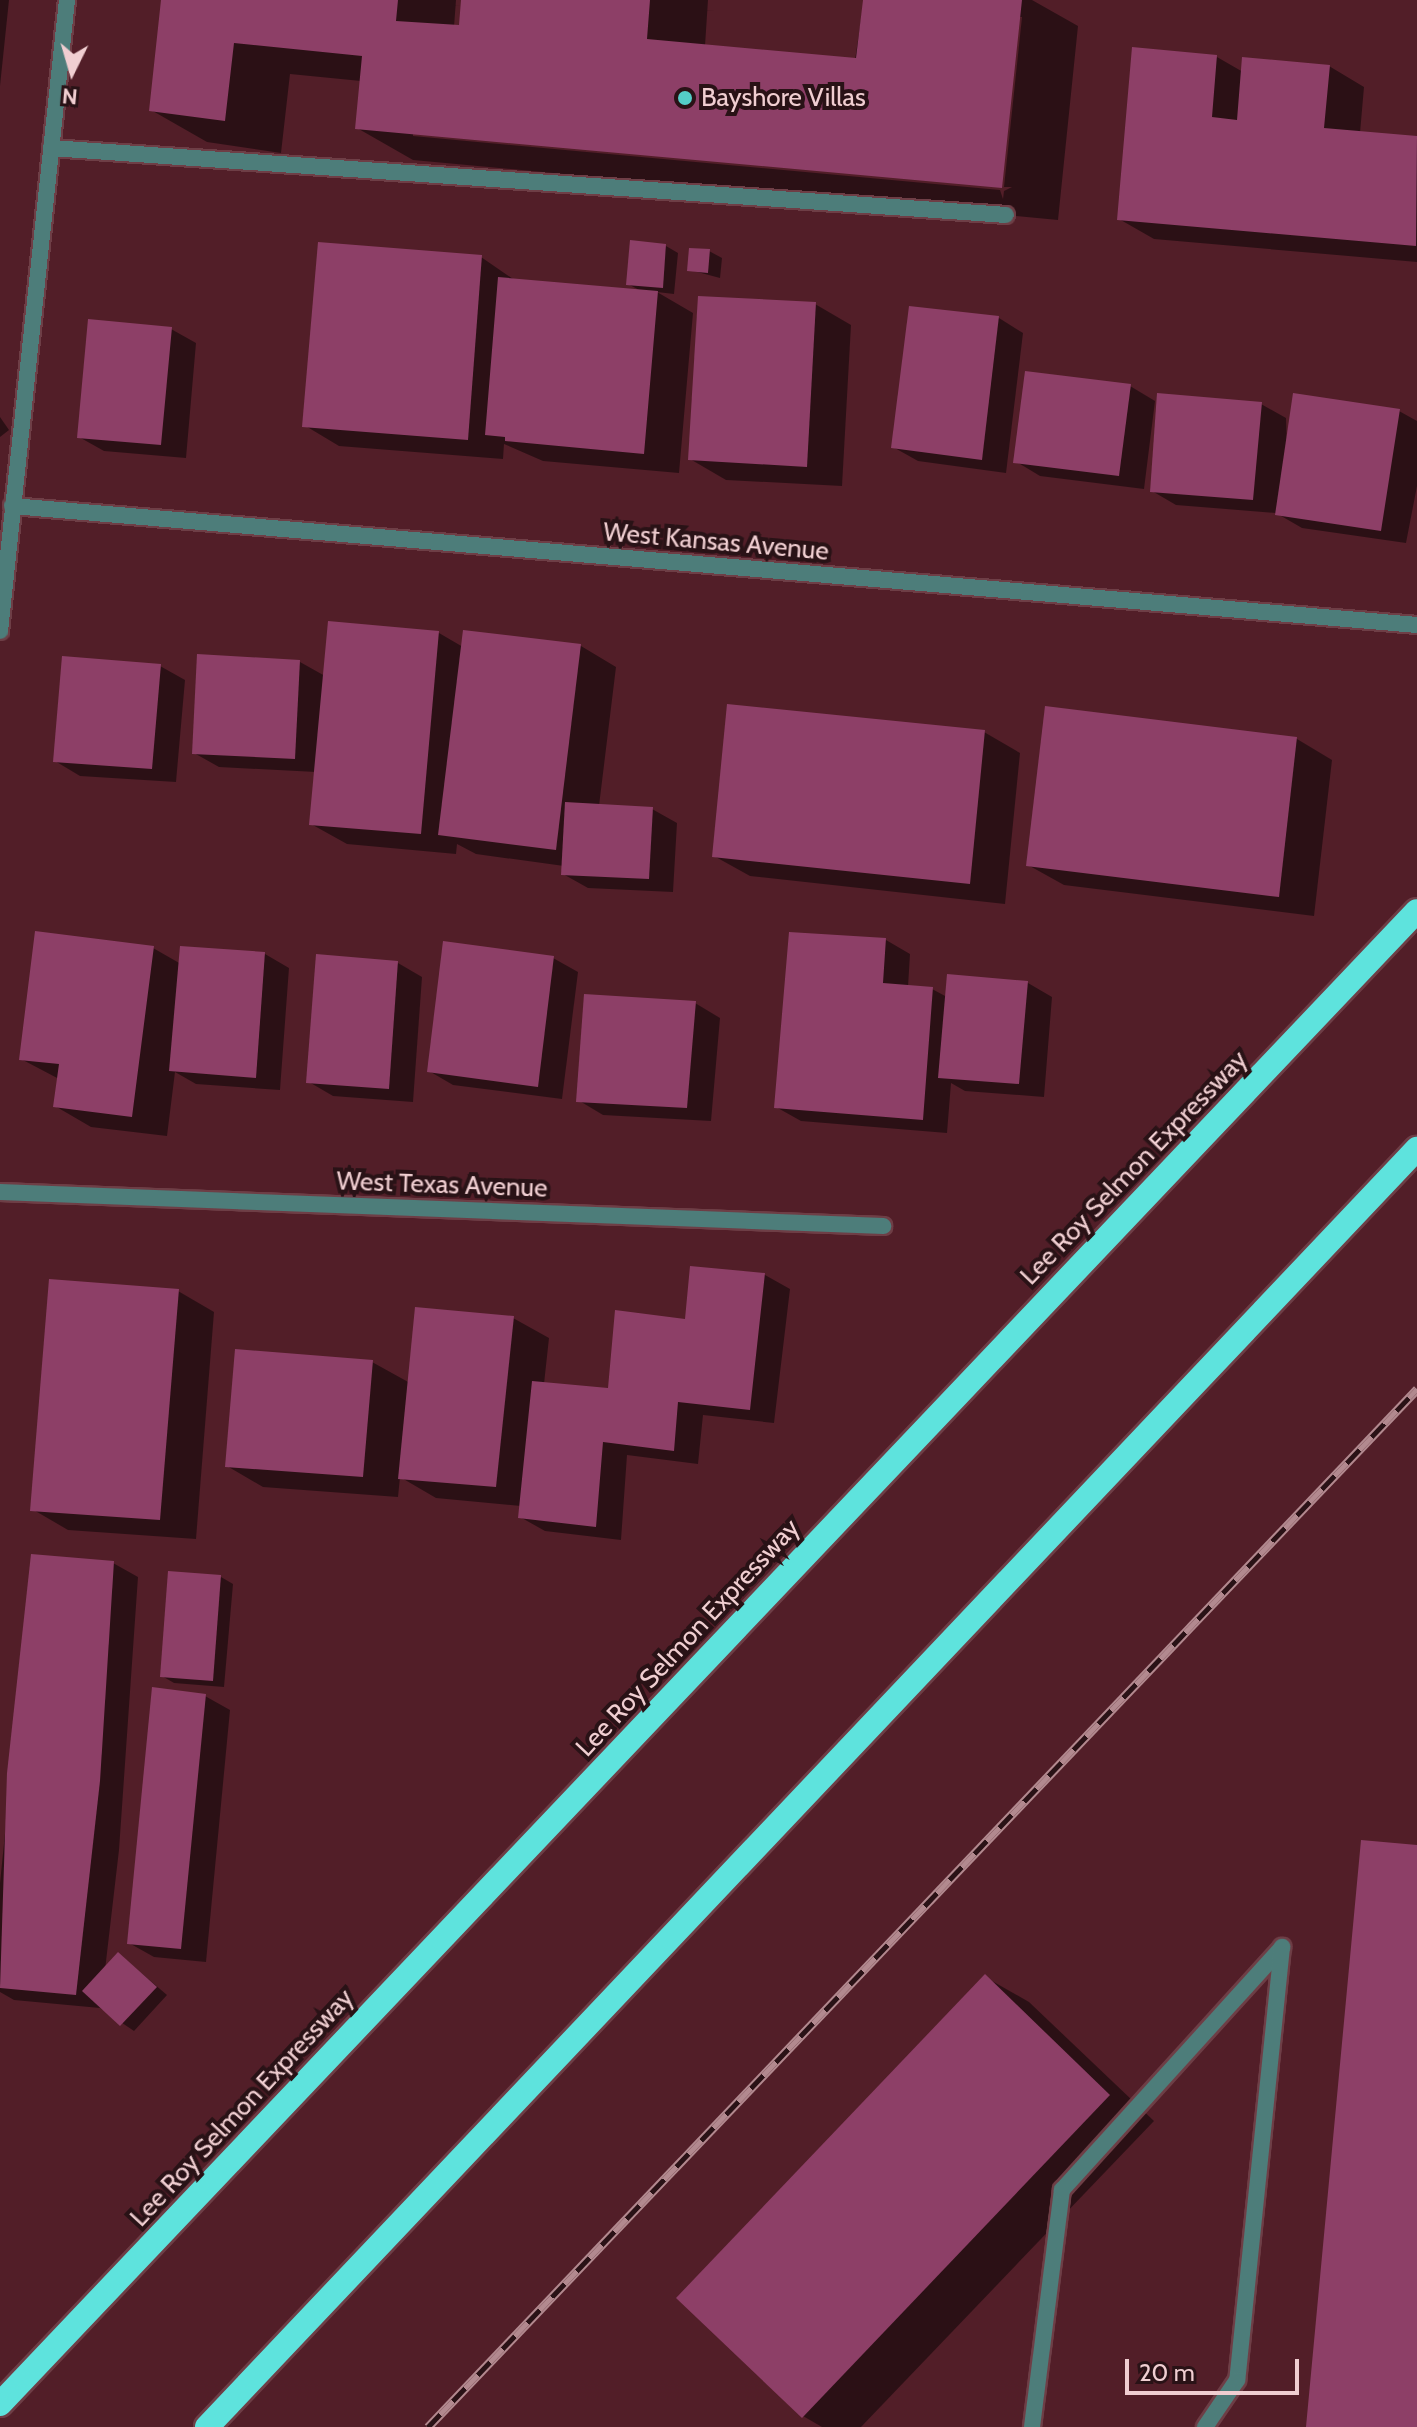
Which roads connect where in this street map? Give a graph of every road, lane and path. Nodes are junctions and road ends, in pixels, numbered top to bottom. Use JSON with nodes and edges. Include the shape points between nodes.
{"nodes":[{"id":1,"x":67,"y":0,"type":"edge"},
{"id":2,"x":51,"y":148,"type":"junction"},
{"id":3,"x":1006,"y":215,"type":"dead end"},
{"id":4,"x":12,"y":506,"type":"junction"},
{"id":5,"x":1417,"y":625,"type":"edge"},
{"id":6,"x":0,"y":631,"type":"edge"},
{"id":7,"x":1417,"y":911,"type":"edge"},
{"id":8,"x":1417,"y":1149,"type":"edge"},
{"id":9,"x":0,"y":1192,"type":"edge"},
{"id":10,"x":883,"y":1226,"type":"dead end"},
{"id":11,"x":0,"y":2404,"type":"edge"},
{"id":12,"x":207,"y":2427,"type":"edge"},
{"id":13,"x":1032,"y":2427,"type":"edge"},
{"id":14,"x":1205,"y":2427,"type":"edge"}],
"edges":[{"from":1,"to":2,"type":"street"},
{"from":2,"to":3,"type":"street"},
{"from":2,"to":4,"type":"street"},
{"from":4,"to":5,"type":"street","name":"West Kansas Avenue"},
{"from":4,"to":6,"type":"street"},
{"from":7,"to":11,"type":"highway","name":"Lee Roy Selmon Expressway"},
{"from":8,"to":12,"type":"highway"},
{"from":9,"to":10,"type":"street","name":"West Texas Avenue"},
{"from":13,"to":14,"type":"street","via":[[1062,2190],[1282,1947],[1237,2380]]}]}
